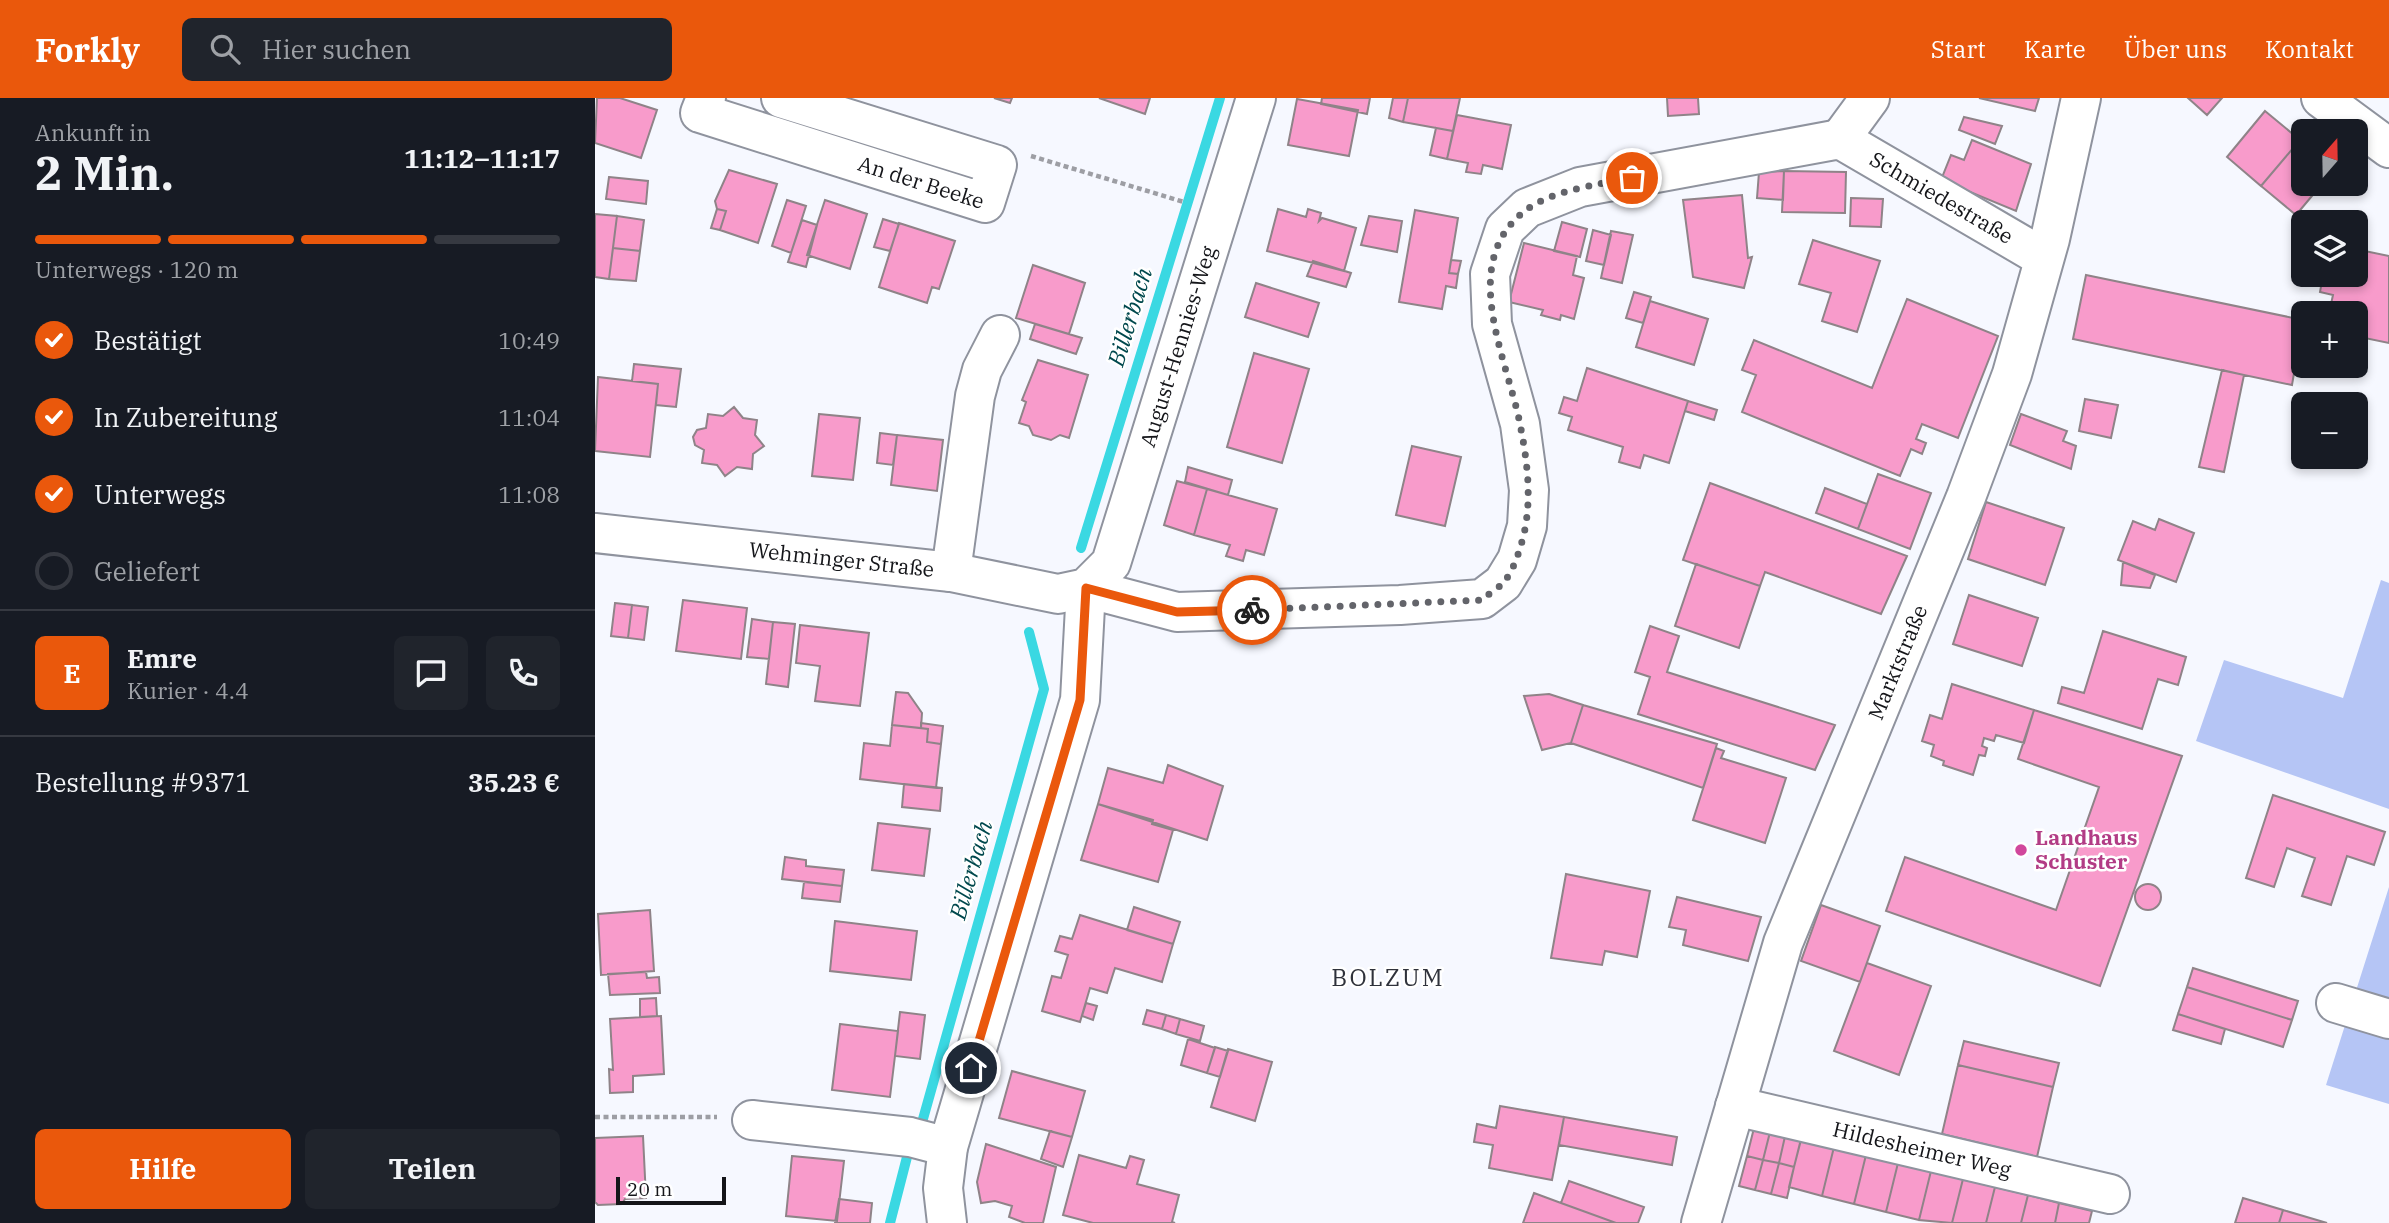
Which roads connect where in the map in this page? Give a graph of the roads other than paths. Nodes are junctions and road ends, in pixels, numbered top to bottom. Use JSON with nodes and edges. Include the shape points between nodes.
{"nodes":[{"id":1,"x":706,"y":98,"type":"edge"},
{"id":2,"x":781,"y":98,"type":"edge"},
{"id":3,"x":1255,"y":98,"type":"edge"},
{"id":4,"x":1870,"y":98,"type":"edge"},
{"id":5,"x":2081,"y":98,"type":"edge"},
{"id":6,"x":2321,"y":98,"type":"edge"},
{"id":7,"x":1840,"y":139,"type":"junction"},
{"id":8,"x":2389,"y":148,"type":"edge"},
{"id":9,"x":2044,"y":258,"type":"junction"},
{"id":10,"x":1000,"y":335,"type":"dead end"},
{"id":11,"x":595,"y":533,"type":"edge"},
{"id":12,"x":951,"y":572,"type":"junction"},
{"id":13,"x":1086,"y":588,"type":"junction"},
{"id":14,"x":2336,"y":1003,"type":"dead end"},
{"id":15,"x":2389,"y":1019,"type":"edge"},
{"id":16,"x":1735,"y":1107,"type":"junction"},
{"id":17,"x":752,"y":1120,"type":"road end"},
{"id":18,"x":948,"y":1147,"type":"junction"},
{"id":19,"x":2110,"y":1194,"type":"dead end"},
{"id":20,"x":947,"y":1223,"type":"edge"},
{"id":21,"x":1701,"y":1223,"type":"edge"}],
"edges":[{"from":1,"to":2,"type":"street","name":"An der Beeke","via":[[700,113],[985,203],[997,165]]},
{"from":3,"to":13,"type":"street","name":"August-Hennies-Weg","via":[[1111,564]]},
{"from":4,"to":7,"type":"street"},
{"from":5,"to":9,"type":"street","name":"Marktstraße"},
{"from":6,"to":8,"type":"street"},
{"from":7,"to":9,"type":"street","name":"Schmiedestraße"},
{"from":7,"to":13,"type":"street","via":[[1580,187],[1527,208],[1505,229],[1490,275],[1492,324],[1520,424],[1529,490],[1527,526],[1517,560],[1503,583],[1482,600],[1177,612]]},
{"from":9,"to":16,"type":"street","name":"Marktstraße","via":[[2012,374],[1966,497],[1783,943]]},
{"from":10,"to":12,"type":"street","via":[[975,396]]},
{"from":11,"to":12,"type":"street","name":"Wehminger Straße"},
{"from":12,"to":13,"type":"street","name":"Wehminger Straße","via":[[1058,594]]},
{"from":13,"to":18,"type":"street","via":[[1080,700]]},
{"from":14,"to":15,"type":"street"},
{"from":16,"to":19,"type":"street","name":"Hildesheimer Weg"},
{"from":16,"to":21,"type":"street","name":"Marktstraße"},
{"from":17,"to":18,"type":"street","via":[[910,1137]]},
{"from":18,"to":20,"type":"street","via":[[943,1188]]}]}
